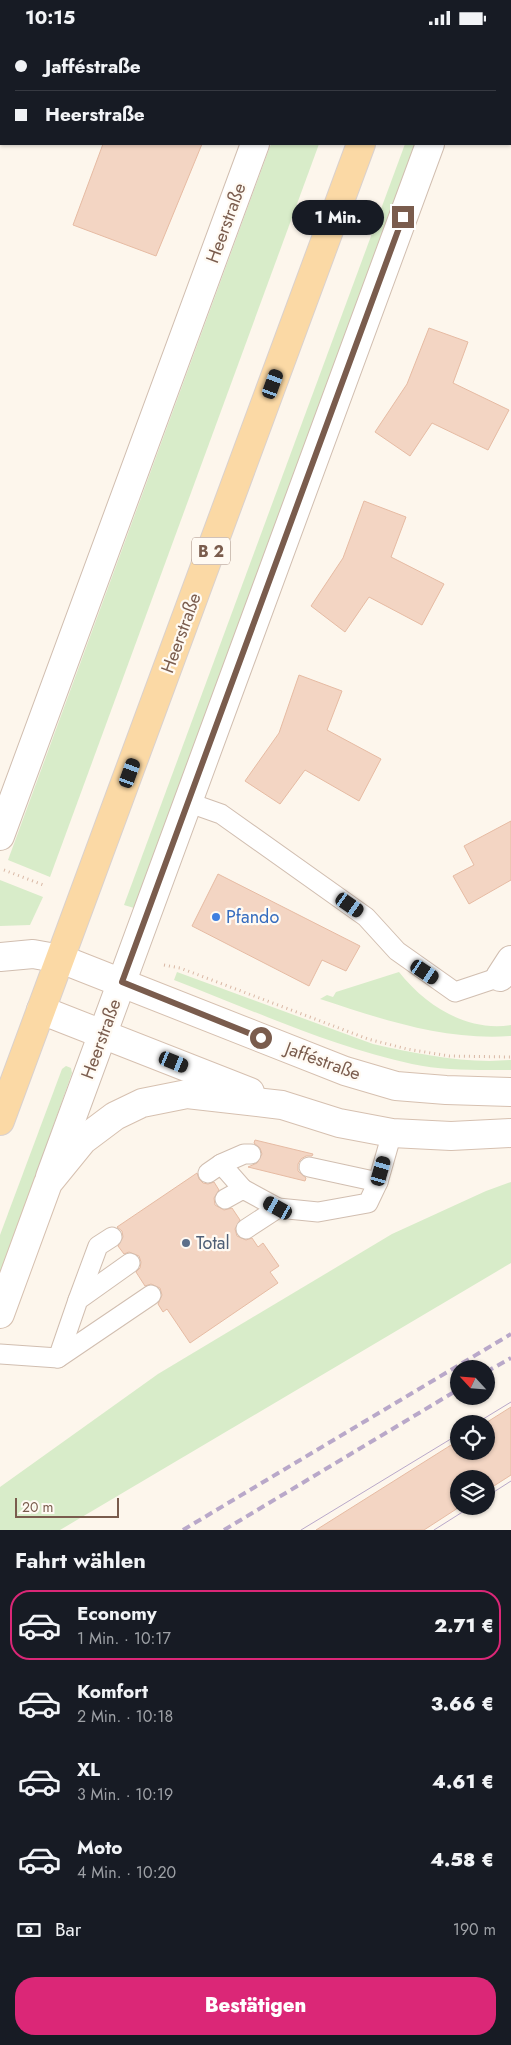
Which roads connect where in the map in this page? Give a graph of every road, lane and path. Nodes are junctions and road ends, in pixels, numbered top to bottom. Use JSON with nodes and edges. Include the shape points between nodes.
{"nodes":[{"id":1,"x":255,"y":145,"type":"edge"},
{"id":2,"x":362,"y":145,"type":"edge"},
{"id":3,"x":430,"y":145,"type":"edge"},
{"id":4,"x":187,"y":802,"type":"junction"},
{"id":5,"x":0,"y":836,"type":"edge"},
{"id":6,"x":4,"y":870,"type":"dead end"},
{"id":7,"x":46,"y":886,"type":"dead end"},
{"id":8,"x":0,"y":957,"type":"edge"},
{"id":9,"x":61,"y":959,"type":"junction"},
{"id":10,"x":178,"y":968,"type":"dead end"},
{"id":11,"x":506,"y":968,"type":"edge"},
{"id":12,"x":122,"y":982,"type":"junction"},
{"id":13,"x":41,"y":1010,"type":"junction"},
{"id":14,"x":103,"y":1034,"type":"junction"},
{"id":15,"x":511,"y":1057,"type":"edge"},
{"id":16,"x":511,"y":1092,"type":"edge"},
{"id":17,"x":282,"y":1105,"type":"junction"},
{"id":18,"x":0,"y":1121,"type":"edge"},
{"id":19,"x":392,"y":1133,"type":"junction"},
{"id":20,"x":511,"y":1133,"type":"edge"},
{"id":21,"x":251,"y":1154,"type":"dead end"},
{"id":22,"x":309,"y":1167,"type":"dead end"},
{"id":23,"x":378,"y":1182,"type":"junction"},
{"id":24,"x":48,"y":1183,"type":"junction"},
{"id":25,"x":243,"y":1189,"type":"junction"},
{"id":26,"x":225,"y":1199,"type":"dead end"},
{"id":27,"x":278,"y":1208,"type":"junction"},
{"id":28,"x":246,"y":1229,"type":"dead end"},
{"id":29,"x":112,"y":1237,"type":"dead end"},
{"id":30,"x":130,"y":1263,"type":"dead end"},
{"id":31,"x":151,"y":1295,"type":"dead end"},
{"id":32,"x":78,"y":1300,"type":"junction"},
{"id":33,"x":0,"y":1314,"type":"edge"},
{"id":34,"x":0,"y":1354,"type":"edge"},
{"id":35,"x":58,"y":1358,"type":"junction"}],
"edges":[{"from":1,"to":5,"type":"street","name":"Heerstraße"},
{"from":2,"to":9,"type":"main road","name":"Heerstraße","number":"B 2"},
{"from":3,"to":4,"type":"street","name":"Heerstraße"},
{"from":4,"to":11,"type":"lane","via":[[221,814],[237,825],[366,917],[397,951],[455,992]]},
{"from":4,"to":12,"type":"street","name":"Heerstraße"},
{"from":6,"to":7,"type":"path"},
{"from":8,"to":9,"type":"street","name":"Jafféstraße","via":[[33,954]]},
{"from":9,"to":12,"type":"street","name":"Jafféstraße"},
{"from":9,"to":13,"type":"main road","name":"Heerstraße","number":"B 2"},
{"from":10,"to":15,"type":"path","via":[[368,1039],[449,1056]]},
{"from":12,"to":14,"type":"street","name":"Heerstraße"},
{"from":12,"to":16,"type":"street","name":"Jafféstraße","via":[[353,1074],[396,1086]]},
{"from":13,"to":14,"type":"street"},
{"from":13,"to":18,"type":"main road","name":"Heerstraße","number":"B 2"},
{"from":14,"to":17,"type":"street"},
{"from":14,"to":24,"type":"street","name":"Heerstraße"},
{"from":17,"to":19,"type":"street","via":[[339,1123]]},
{"from":17,"to":24,"type":"street","via":[[187,1094],[142,1103],[115,1116],[83,1140]]},
{"from":19,"to":20,"type":"street","via":[[451,1136]]},
{"from":19,"to":23,"type":"lane"},
{"from":21,"to":25,"type":"lane","via":[[214,1168]]},
{"from":22,"to":23,"type":"lane"},
{"from":23,"to":27,"type":"lane","via":[[368,1203],[318,1212]]},
{"from":24,"to":33,"type":"street","name":"Heerstraße"},
{"from":25,"to":26,"type":"lane"},
{"from":25,"to":27,"type":"lane"},
{"from":27,"to":28,"type":"lane"},
{"from":29,"to":32,"type":"lane","via":[[98,1246]]},
{"from":30,"to":32,"type":"lane"},
{"from":31,"to":35,"type":"lane"},
{"from":32,"to":35,"type":"lane"},
{"from":34,"to":35,"type":"lane"}]}
